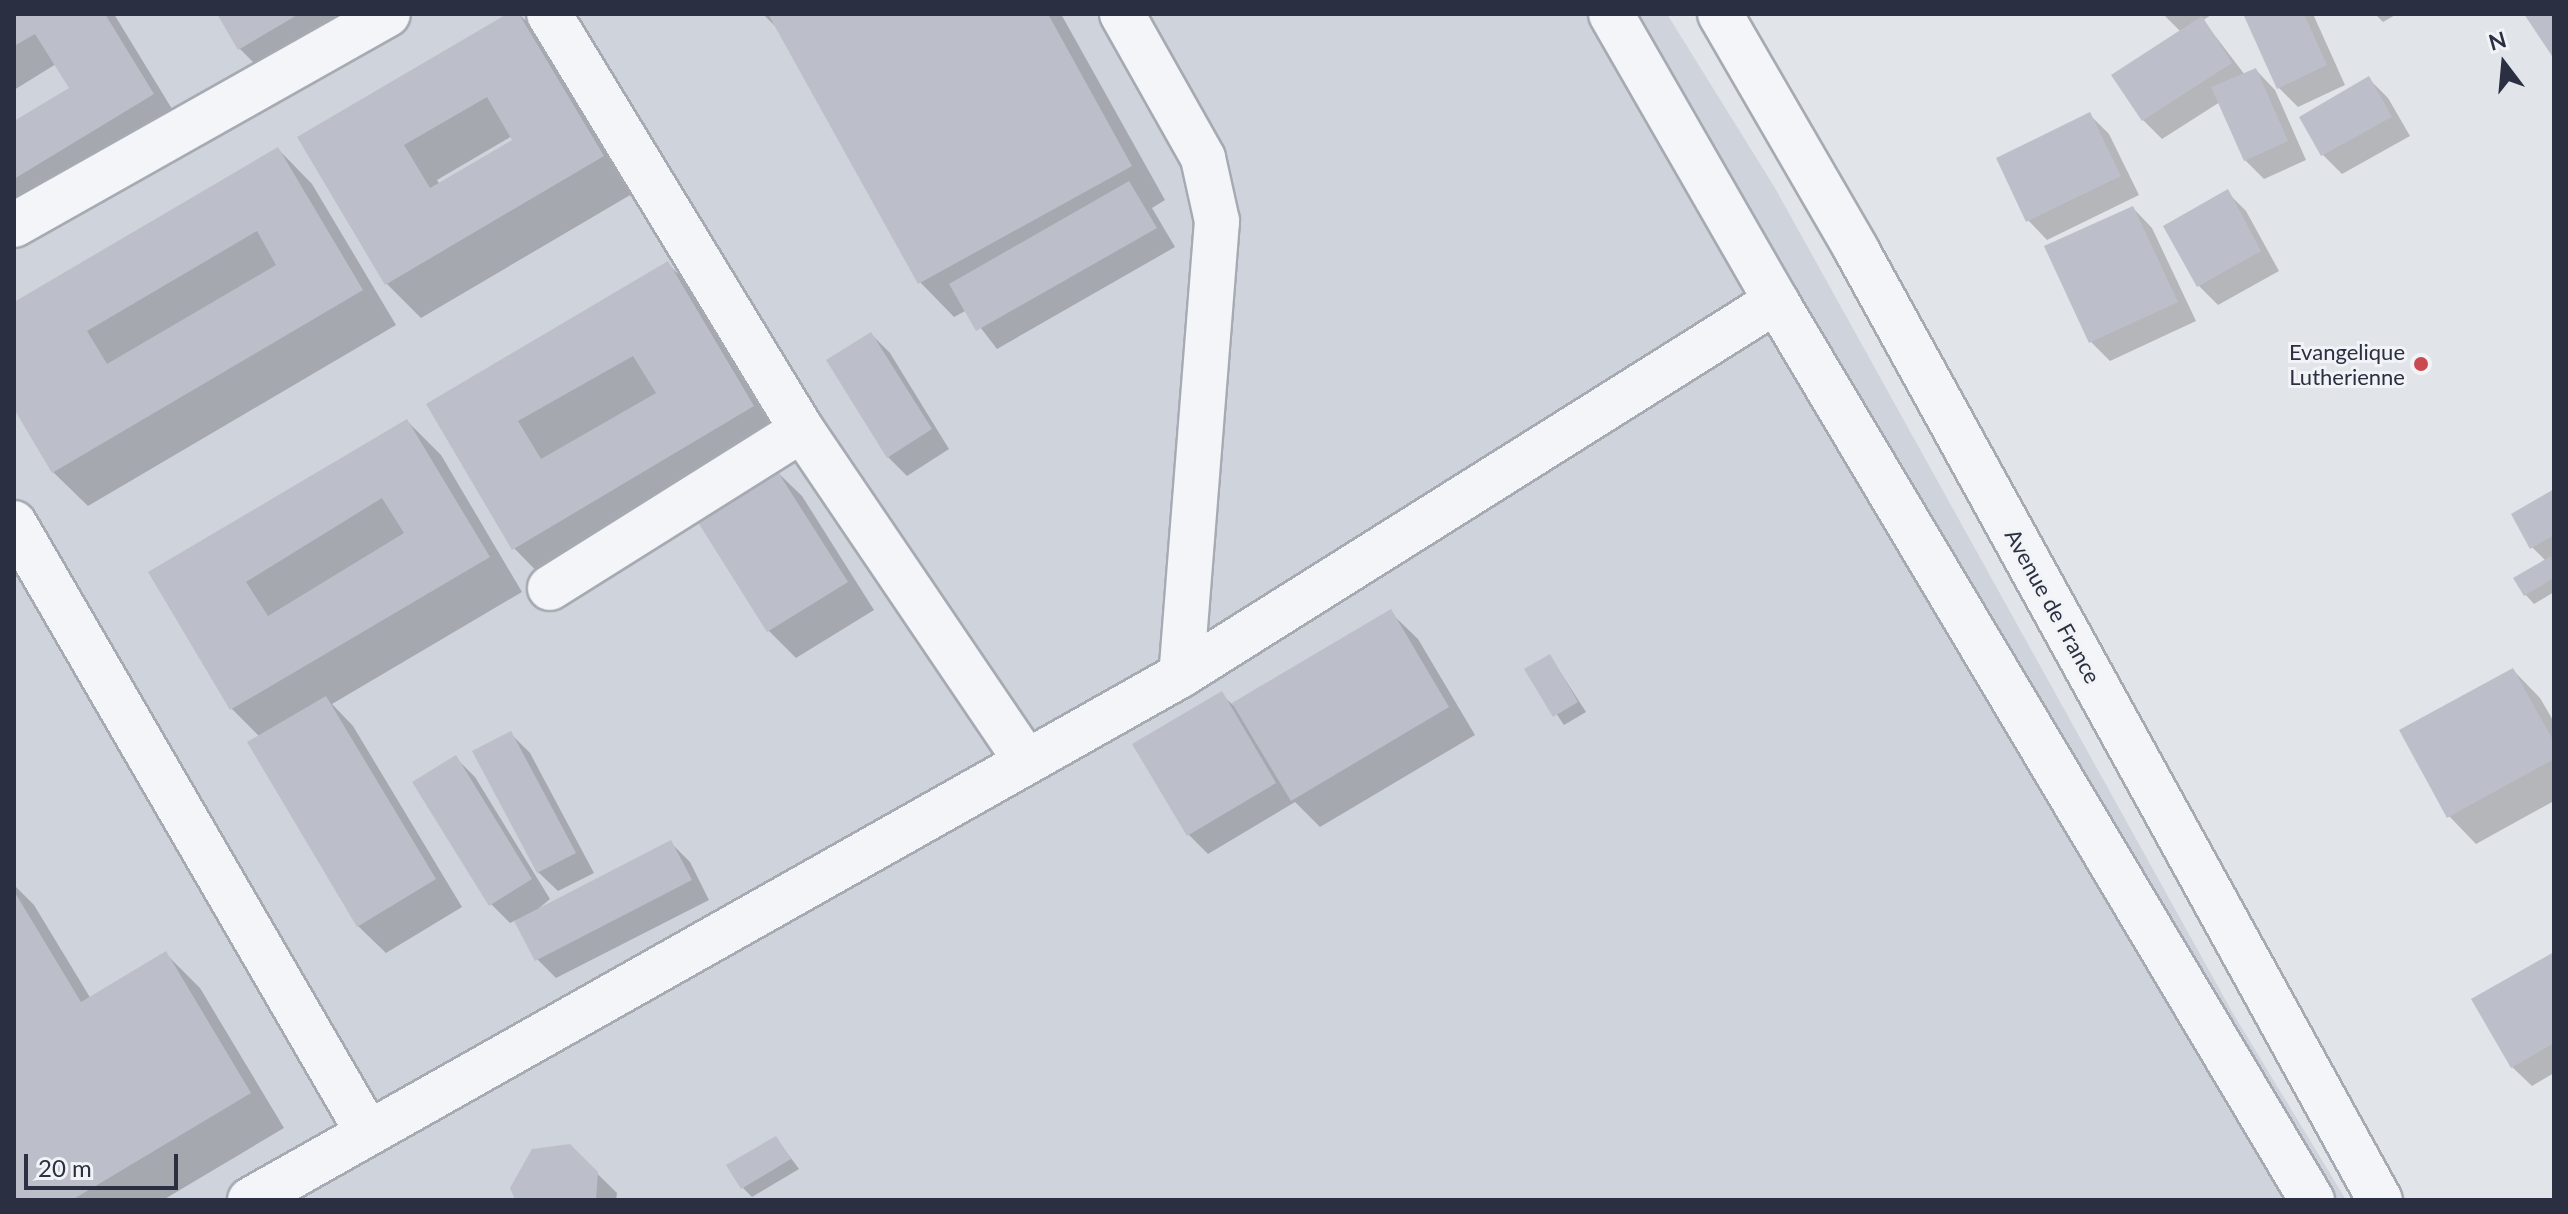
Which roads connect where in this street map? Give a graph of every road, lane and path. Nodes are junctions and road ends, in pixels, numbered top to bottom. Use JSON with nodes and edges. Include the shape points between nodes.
{"nodes":[{"id":1,"x":388,"y":14,"type":"edge"},
{"id":2,"x":549,"y":14,"type":"edge"},
{"id":3,"x":1122,"y":14,"type":"edge"},
{"id":4,"x":1611,"y":14,"type":"edge"},
{"id":5,"x":1720,"y":14,"type":"edge"},
{"id":6,"x":14,"y":225,"type":"edge"},
{"id":7,"x":1776,"y":301,"type":"junction"},
{"id":8,"x":802,"y":430,"type":"junction"},
{"id":9,"x":14,"y":523,"type":"edge"},
{"id":10,"x":550,"y":588,"type":"dead end"},
{"id":11,"x":1181,"y":675,"type":"junction"},
{"id":12,"x":1026,"y":761,"type":"junction"},
{"id":13,"x":368,"y":1133,"type":"junction"},
{"id":14,"x":250,"y":1200,"type":"edge"},
{"id":15,"x":2312,"y":1200,"type":"edge"},
{"id":16,"x":2380,"y":1200,"type":"edge"}],
"edges":[{"from":1,"to":6,"type":"street"},
{"from":2,"to":8,"type":"street"},
{"from":3,"to":11,"type":"street","via":[[1203,158],[1217,221]]},
{"from":4,"to":7,"type":"street"},
{"from":5,"to":16,"type":"street","name":"Avenue de France","via":[[1856,249]]},
{"from":7,"to":11,"type":"street"},
{"from":7,"to":15,"type":"street"},
{"from":8,"to":10,"type":"street"},
{"from":8,"to":12,"type":"street"},
{"from":9,"to":13,"type":"street"},
{"from":11,"to":12,"type":"street"},
{"from":12,"to":13,"type":"street"},
{"from":13,"to":14,"type":"street"}]}
